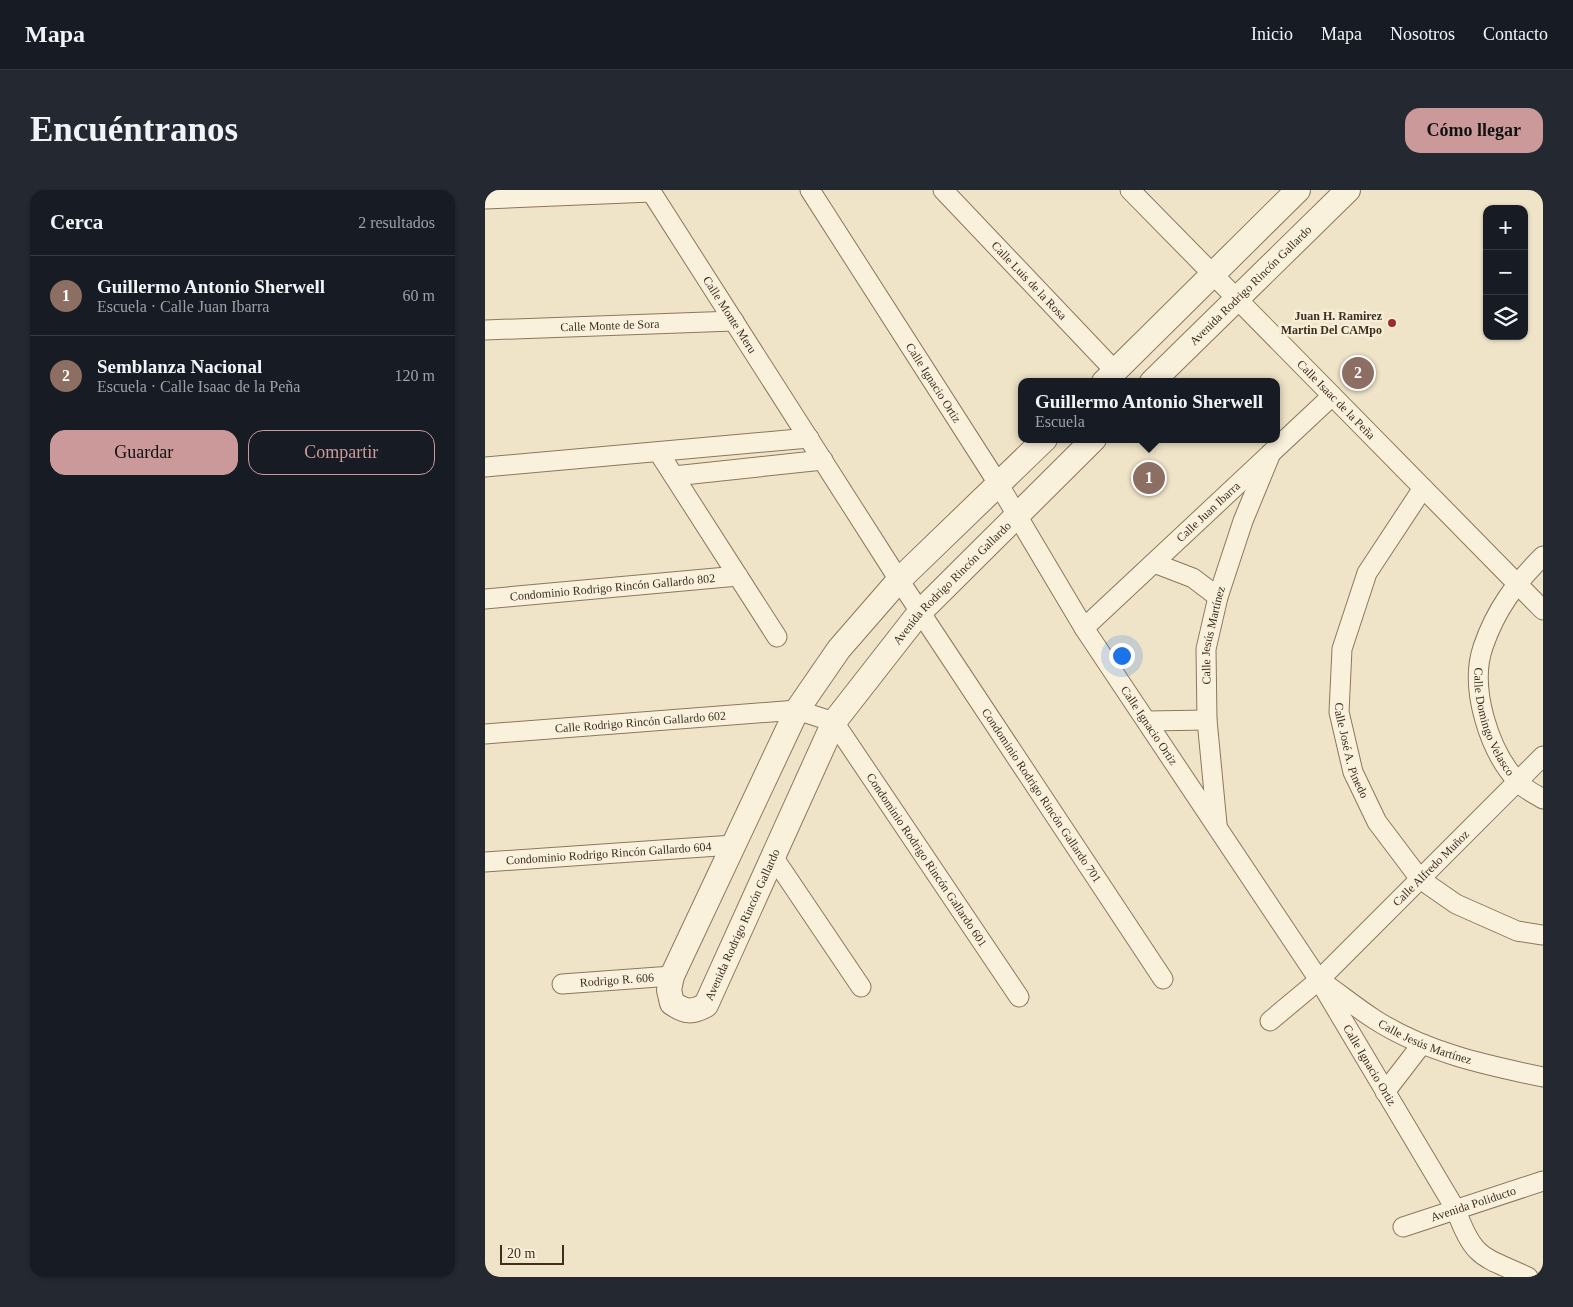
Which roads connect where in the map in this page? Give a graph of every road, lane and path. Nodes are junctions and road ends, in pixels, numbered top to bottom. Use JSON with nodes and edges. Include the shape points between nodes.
{"nodes":[{"id":1,"x":810,"y":190,"type":"edge"},
{"id":2,"x":943,"y":190,"type":"edge"},
{"id":3,"x":1130,"y":190,"type":"edge"},
{"id":4,"x":1298,"y":190,"type":"edge"},
{"id":5,"x":1348,"y":190,"type":"edge"},
{"id":6,"x":651,"y":191,"type":"edge"},
{"id":7,"x":485,"y":199,"type":"edge"},
{"id":8,"x":1214,"y":275,"type":"junction"},
{"id":9,"x":1236,"y":298,"type":"junction"},
{"id":10,"x":734,"y":321,"type":"junction"},
{"id":11,"x":485,"y":330,"type":"edge"},
{"id":12,"x":1109,"y":376,"type":"edge"},
{"id":13,"x":1156,"y":378,"type":"edge"},
{"id":14,"x":1332,"y":396,"type":"junction"},
{"id":15,"x":809,"y":438,"type":"junction"},
{"id":16,"x":1041,"y":443,"type":"edge"},
{"id":17,"x":1090,"y":443,"type":"edge"},
{"id":18,"x":659,"y":453,"type":"junction"},
{"id":19,"x":1271,"y":453,"type":"junction"},
{"id":20,"x":823,"y":460,"type":"junction"},
{"id":21,"x":485,"y":467,"type":"edge"},
{"id":22,"x":674,"y":476,"type":"junction"},
{"id":23,"x":999,"y":485,"type":"junction"},
{"id":24,"x":1423,"y":488,"type":"junction"},
{"id":25,"x":1017,"y":516,"type":"junction"},
{"id":26,"x":1543,"y":556,"type":"edge"},
{"id":27,"x":1154,"y":563,"type":"junction"},
{"id":28,"x":738,"y":576,"type":"junction"},
{"id":29,"x":899,"y":580,"type":"junction"},
{"id":30,"x":1516,"y":582,"type":"junction"},
{"id":31,"x":1218,"y":597,"type":"junction"},
{"id":32,"x":485,"y":599,"type":"edge"},
{"id":33,"x":1543,"y":610,"type":"edge"},
{"id":34,"x":920,"y":612,"type":"junction"},
{"id":35,"x":1084,"y":628,"type":"junction"},
{"id":36,"x":777,"y":637,"type":"dead end"},
{"id":37,"x":797,"y":710,"type":"junction"},
{"id":38,"x":1207,"y":720,"type":"junction"},
{"id":39,"x":1148,"y":721,"type":"junction"},
{"id":40,"x":834,"y":722,"type":"junction"},
{"id":41,"x":485,"y":734,"type":"edge"},
{"id":42,"x":1543,"y":756,"type":"edge"},
{"id":43,"x":1518,"y":783,"type":"junction"},
{"id":44,"x":1543,"y":799,"type":"edge"},
{"id":45,"x":1217,"y":828,"type":"junction"},
{"id":46,"x":733,"y":845,"type":"junction"},
{"id":47,"x":772,"y":855,"type":"junction"},
{"id":48,"x":485,"y":862,"type":"edge"},
{"id":49,"x":1420,"y":879,"type":"junction"},
{"id":50,"x":1543,"y":935,"type":"edge"},
{"id":51,"x":672,"y":976,"type":"junction"},
{"id":52,"x":1163,"y":979,"type":"dead end"},
{"id":53,"x":1319,"y":980,"type":"junction"},
{"id":54,"x":562,"y":984,"type":"dead end"},
{"id":55,"x":861,"y":986,"type":"dead end"},
{"id":56,"x":1019,"y":997,"type":"dead end"},
{"id":57,"x":1270,"y":1021,"type":"dead end"},
{"id":58,"x":1422,"y":1044,"type":"junction"},
{"id":59,"x":1543,"y":1077,"type":"edge"},
{"id":60,"x":1385,"y":1092,"type":"junction"},
{"id":61,"x":1543,"y":1181,"type":"edge"},
{"id":62,"x":1456,"y":1210,"type":"junction"},
{"id":63,"x":1403,"y":1227,"type":"dead end"},
{"id":64,"x":1528,"y":1277,"type":"edge"}],
"edges":[{"from":1,"to":23,"type":"street","name":"Calle Ignacio Ortiz"},
{"from":2,"to":12,"type":"street","name":"Calle Luis de la Rosa"},
{"from":3,"to":8,"type":"street","name":"Calle Isaac de la Peña"},
{"from":4,"to":8,"type":"street"},
{"from":5,"to":9,"type":"street","name":"Avenida Rodrigo Rincón Gallardo"},
{"from":6,"to":7,"type":"street"},
{"from":6,"to":10,"type":"street","name":"Calle Monte Meru"},
{"from":8,"to":9,"type":"street","name":"Calle Isaac de la Peña"},
{"from":8,"to":12,"type":"street"},
{"from":9,"to":13,"type":"street","name":"Avenida Rodrigo Rincón Gallardo"},
{"from":9,"to":14,"type":"street","name":"Calle Isaac de la Peña"},
{"from":10,"to":11,"type":"street","name":"Calle Monte de Sora"},
{"from":10,"to":15,"type":"street","name":"Calle Monte Meru"},
{"from":14,"to":19,"type":"street","name":"Calle Juan Ibarra"},
{"from":14,"to":24,"type":"street","name":"Calle Isaac de la Peña"},
{"from":15,"to":18,"type":"street"},
{"from":15,"to":20,"type":"street"},
{"from":16,"to":23,"type":"street","name":"Avenida Rodrigo Rincón Gallardo"},
{"from":17,"to":25,"type":"street","name":"Avenida Rodrigo Rincón Gallardo"},
{"from":18,"to":21,"type":"street"},
{"from":18,"to":22,"type":"street","name":"Condominio Rodrigo Rincón Gallardo 802"},
{"from":19,"to":27,"type":"street","name":"Calle Juan Ibarra"},
{"from":19,"to":31,"type":"street","name":"Calle Jesús Martínez","via":[[1243,521]]},
{"from":20,"to":22,"type":"street"},
{"from":20,"to":29,"type":"street"},
{"from":22,"to":28,"type":"street","name":"Condominio Rodrigo Rincón Gallardo 802"},
{"from":23,"to":25,"type":"street","name":"Calle Ignacio Ortiz"},
{"from":23,"to":29,"type":"street","name":"Avenida Rodrigo Rincón Gallardo"},
{"from":24,"to":30,"type":"street","name":"Calle Isaac de la Peña"},
{"from":24,"to":49,"type":"street","name":"Calle José A. Pinedo","via":[[1367,573],[1342,649],[1339,712],[1353,772],[1377,822]]},
{"from":25,"to":34,"type":"street","name":"Avenida Rodrigo Rincón Gallardo"},
{"from":25,"to":35,"type":"street","name":"Calle Ignacio Ortiz"},
{"from":26,"to":30,"type":"street","name":"Calle Domingo Velasco"},
{"from":27,"to":31,"type":"street","via":[[1193,578]]},
{"from":27,"to":35,"type":"street","name":"Calle Juan Ibarra"},
{"from":28,"to":32,"type":"street","name":"Condominio Rodrigo Rincón Gallardo 802"},
{"from":28,"to":36,"type":"street","name":"Condominio Rodrigo Rincón Gallardo 802"},
{"from":29,"to":34,"type":"street","name":"Condominio Rodrigo Rincón Gallardo 701"},
{"from":29,"to":37,"type":"street","name":"Avenida Rodrigo Rincón Gallardo","via":[[839,649]]},
{"from":30,"to":33,"type":"street","name":"Calle Isaac de la Peña"},
{"from":30,"to":43,"type":"street","name":"Calle Domingo Velasco","via":[[1482,649],[1478,691],[1489,739]]},
{"from":31,"to":38,"type":"street","name":"Calle Jesús Martínez","via":[[1206,649]]},
{"from":34,"to":40,"type":"street","name":"Avenida Rodrigo Rincón Gallardo"},
{"from":34,"to":52,"type":"street","name":"Condominio Rodrigo Rincón Gallardo 701"},
{"from":35,"to":39,"type":"street","name":"Calle Ignacio Ortiz"},
{"from":37,"to":40,"type":"street"},
{"from":37,"to":41,"type":"street","name":"Calle Rodrigo Rincón Gallardo 602"},
{"from":37,"to":46,"type":"street","name":"Avenida Rodrigo Rincón Gallardo"},
{"from":38,"to":39,"type":"street"},
{"from":38,"to":45,"type":"street","name":"Calle Jesús Martínez"},
{"from":39,"to":45,"type":"street","name":"Calle Ignacio Ortiz"},
{"from":40,"to":47,"type":"street","name":"Avenida Rodrigo Rincón Gallardo"},
{"from":40,"to":56,"type":"street","name":"Condominio Rodrigo Rincón Gallardo 601"},
{"from":42,"to":43,"type":"street","name":"Calle Alfredo Muñoz"},
{"from":43,"to":44,"type":"street","name":"Calle Domingo Velasco"},
{"from":43,"to":49,"type":"street","name":"Calle Alfredo Muñoz"},
{"from":45,"to":53,"type":"street","name":"Calle Ignacio Ortiz"},
{"from":46,"to":48,"type":"street","name":"Condominio Rodrigo Rincón Gallardo 604"},
{"from":46,"to":51,"type":"street","name":"Avenida Rodrigo Rincón Gallardo"},
{"from":47,"to":51,"type":"street","name":"Avenida Rodrigo Rincón Gallardo","via":[[706,1005],[695,1011],[683,1011],[672,1003],[669,990]]},
{"from":47,"to":55,"type":"street"},
{"from":49,"to":50,"type":"street","name":"Calle José A. Pinedo","via":[[1456,904],[1517,931]]},
{"from":49,"to":53,"type":"street","name":"Calle Alfredo Muñoz"},
{"from":51,"to":54,"type":"street","name":"Rodrigo R. 606"},
{"from":53,"to":57,"type":"street","name":"Calle Alfredo Muñoz"},
{"from":53,"to":58,"type":"street","name":"Calle Jesús Martínez","via":[[1375,1020]]},
{"from":53,"to":60,"type":"street","name":"Calle Ignacio Ortiz"},
{"from":58,"to":59,"type":"street","name":"Calle Jesús Martínez","via":[[1481,1064]]},
{"from":58,"to":60,"type":"street"},
{"from":60,"to":62,"type":"street","name":"Calle Ignacio Ortiz"},
{"from":61,"to":62,"type":"street","name":"Avenida Poliducto"},
{"from":62,"to":63,"type":"street","name":"Avenida Poliducto"},
{"from":62,"to":64,"type":"street","name":"Calle Ignacio Ortiz","via":[[1465,1236],[1480,1256]]}]}
